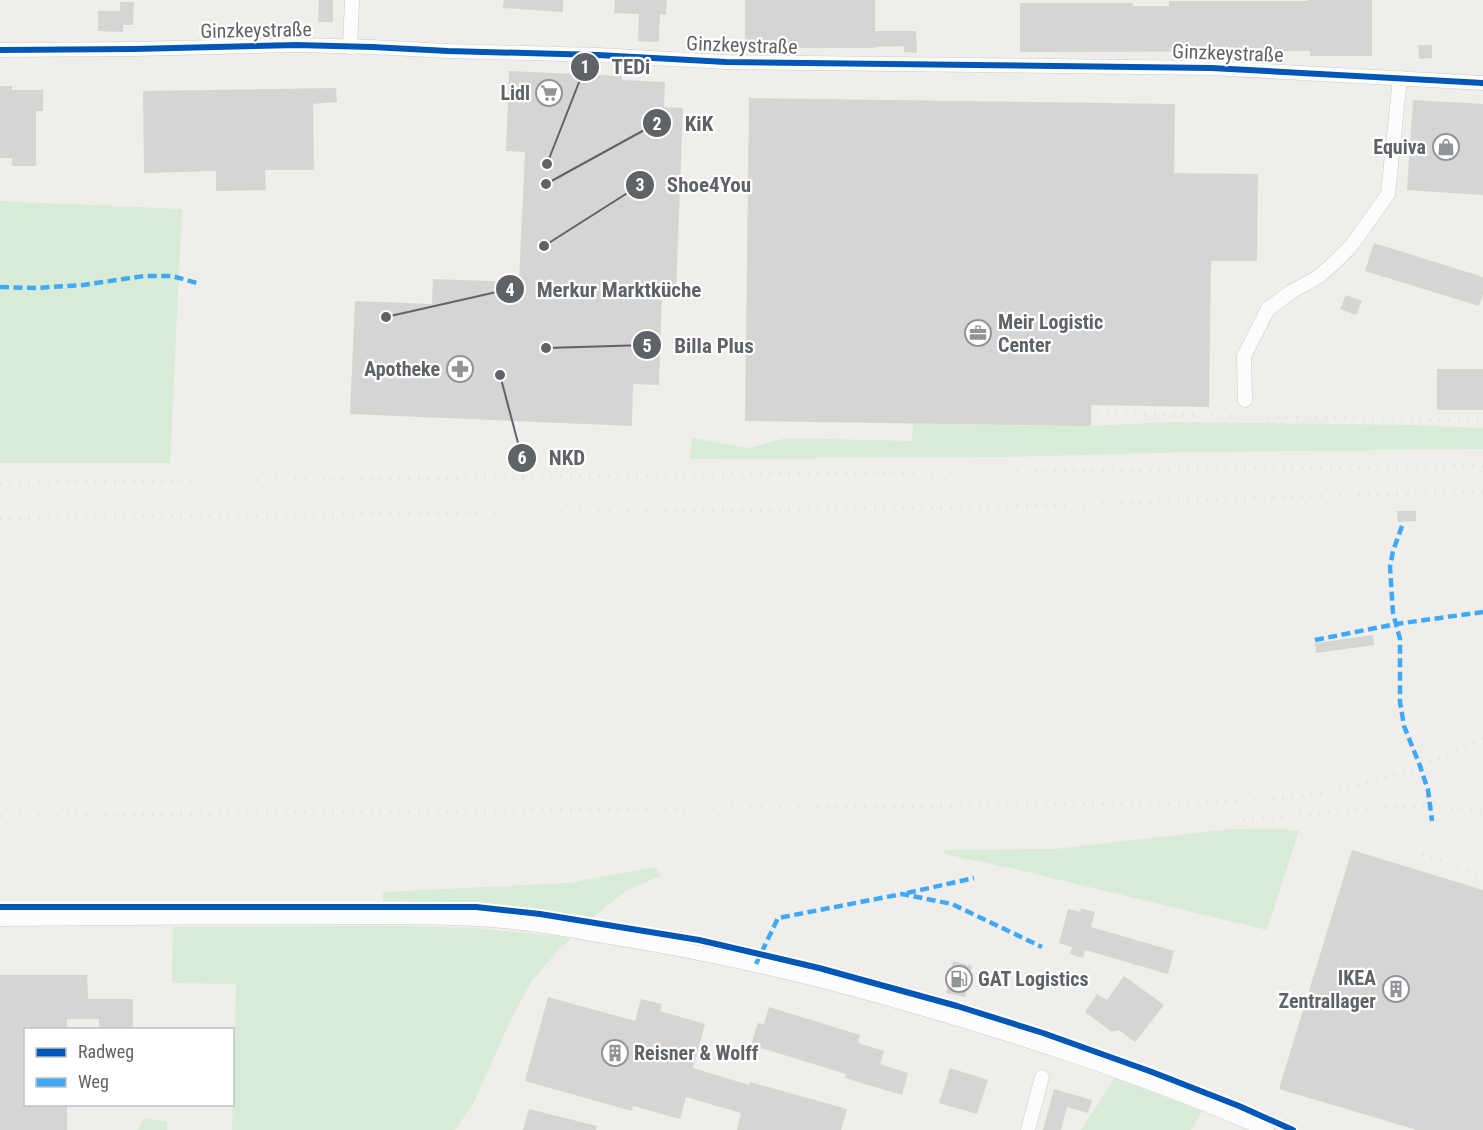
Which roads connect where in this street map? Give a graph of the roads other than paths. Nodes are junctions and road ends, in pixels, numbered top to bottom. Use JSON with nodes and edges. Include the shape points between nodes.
{"nodes":[{"id":1,"x":352,"y":0,"type":"edge"},
{"id":2,"x":350,"y":46,"type":"junction"},
{"id":3,"x":0,"y":50,"type":"edge"},
{"id":4,"x":1400,"y":78,"type":"junction"},
{"id":5,"x":1483,"y":83,"type":"edge"},
{"id":6,"x":1245,"y":400,"type":"dead end"},
{"id":7,"x":0,"y":919,"type":"edge"},
{"id":8,"x":1042,"y":1077,"type":"dead end"},
{"id":9,"x":1028,"y":1130,"type":"edge"},
{"id":10,"x":1267,"y":1130,"type":"edge"}],
"edges":[{"from":1,"to":2,"type":"street"},
{"from":2,"to":3,"type":"street","name":"Ginzkeystraße"},
{"from":2,"to":4,"type":"street","name":"Ginzkeystraße","via":[[726,62],[1211,68]]},
{"from":4,"to":5,"type":"street","name":"Ginzkeystraße"},
{"from":4,"to":6,"type":"street","via":[[1388,194],[1334,263],[1268,309],[1244,356]]},
{"from":7,"to":10,"type":"street","via":[[477,919],[669,946],[831,982],[1009,1034]]},
{"from":8,"to":9,"type":"street"}]}
